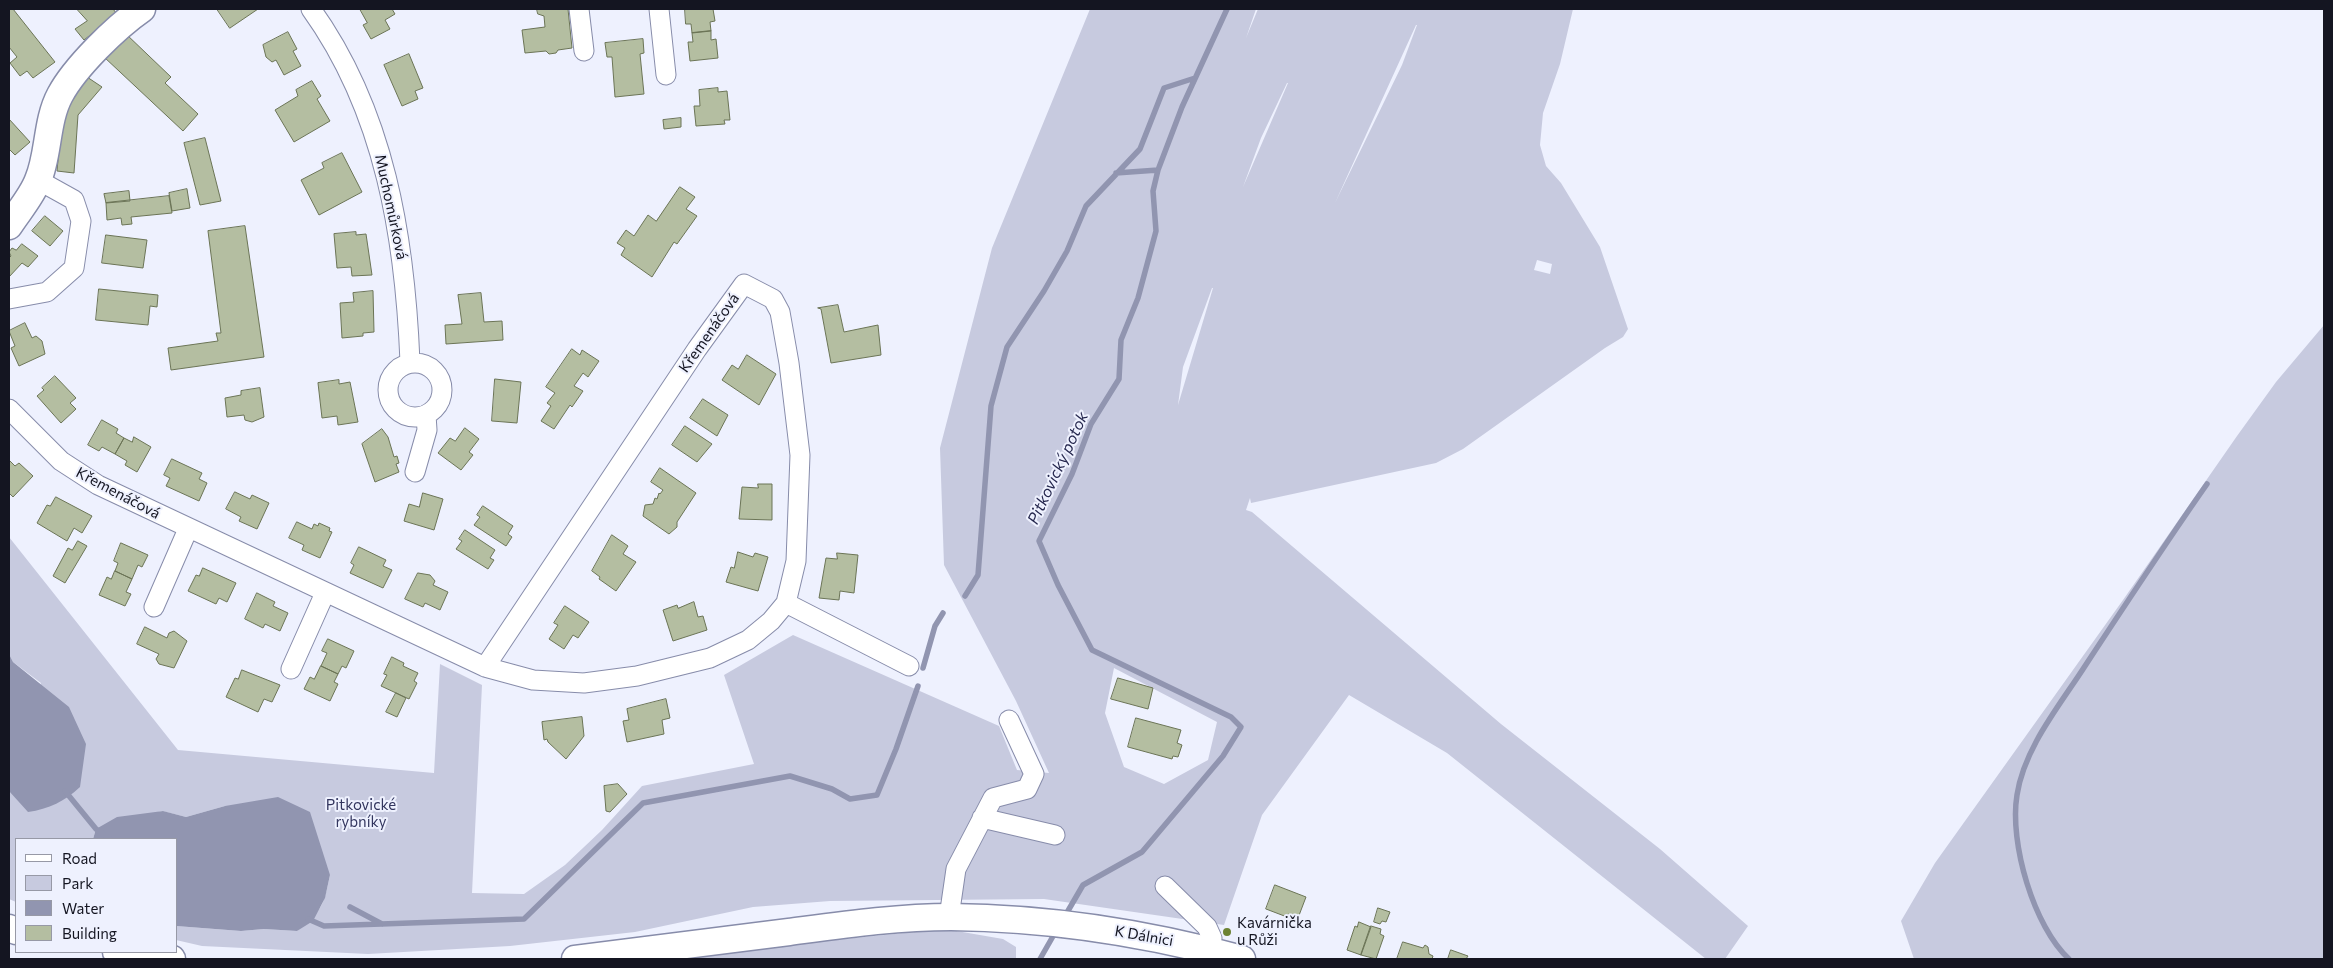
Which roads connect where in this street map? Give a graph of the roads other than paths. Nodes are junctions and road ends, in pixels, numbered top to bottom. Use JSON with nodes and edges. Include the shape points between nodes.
{"nodes":[{"id":1,"x":142,"y":9,"type":"edge"},
{"id":2,"x":311,"y":9,"type":"edge"},
{"id":3,"x":579,"y":9,"type":"edge"},
{"id":4,"x":659,"y":9,"type":"edge"},
{"id":5,"x":584,"y":51,"type":"dead end"},
{"id":6,"x":666,"y":75,"type":"dead end"},
{"id":7,"x":38,"y":180,"type":"junction"},
{"id":8,"x":9,"y":226,"type":"edge"},
{"id":9,"x":9,"y":299,"type":"edge"},
{"id":10,"x":410,"y":362,"type":"junction"},
{"id":11,"x":9,"y":409,"type":"edge"},
{"id":12,"x":426,"y":415,"type":"junction"},
{"id":13,"x":415,"y":472,"type":"dead end"},
{"id":14,"x":188,"y":530,"type":"junction"},
{"id":15,"x":325,"y":593,"type":"junction"},
{"id":16,"x":786,"y":603,"type":"junction"},
{"id":17,"x":154,"y":606,"type":"dead end"},
{"id":18,"x":909,"y":666,"type":"dead end"},
{"id":19,"x":485,"y":667,"type":"junction"},
{"id":20,"x":291,"y":669,"type":"dead end"},
{"id":21,"x":1010,"y":720,"type":"dead end"},
{"id":22,"x":982,"y":818,"type":"junction"},
{"id":23,"x":1055,"y":835,"type":"dead end"},
{"id":24,"x":1164,"y":886,"type":"dead end"},
{"id":25,"x":949,"y":917,"type":"junction"},
{"id":26,"x":1209,"y":950,"type":"junction"},
{"id":27,"x":124,"y":953,"type":"edge"},
{"id":28,"x":172,"y":959,"type":"edge"},
{"id":29,"x":575,"y":959,"type":"edge"},
{"id":30,"x":1242,"y":959,"type":"edge"}],
"edges":[{"from":1,"to":7,"type":"street","via":[[126,19],[79,69],[60,95],[51,118]]},
{"from":2,"to":10,"type":"street","name":"Muchomůrková","via":[[358,88],[382,158],[395,209],[404,267]]},
{"from":3,"to":5,"type":"street"},
{"from":4,"to":6,"type":"street"},
{"from":7,"to":8,"type":"street"},
{"from":7,"to":9,"type":"street","via":[[74,200],[81,221],[74,268],[47,292]]},
{"from":10,"to":12,"type":"street","via":[[424,363],[435,370],[441,382],[442,395],[437,407]]},
{"from":10,"to":12,"type":"street","via":[[398,367],[390,378],[387,391],[390,404],[400,414],[413,418]]},
{"from":11,"to":14,"type":"street","name":"Křemenáčová","via":[[62,461],[83,476]]},
{"from":12,"to":13,"type":"street","via":[[427,430]]},
{"from":14,"to":15,"type":"street","name":"Křemenáčová"},
{"from":14,"to":17,"type":"street"},
{"from":15,"to":19,"type":"street","name":"Křemenáčová"},
{"from":15,"to":20,"type":"street"},
{"from":16,"to":18,"type":"street"},
{"from":16,"to":19,"type":"street","name":"Křemenáčová","via":[[748,640],[710,658],[637,676],[584,683],[533,680]]},
{"from":16,"to":19,"type":"street","name":"Křemenáčová","via":[[796,561],[800,455],[790,364],[780,312],[773,299],[744,284],[696,349]]},
{"from":21,"to":22,"type":"street","via":[[1034,774],[1026,788],[993,798]]},
{"from":22,"to":23,"type":"street"},
{"from":22,"to":25,"type":"street","via":[[956,869]]},
{"from":24,"to":26,"type":"street","via":[[1207,927],[1212,938]]},
{"from":25,"to":26,"type":"street","name":"K Dálnici","via":[[1033,920],[1103,928]]},
{"from":25,"to":29,"type":"street","name":"K Dálnici","via":[[845,925]]},
{"from":26,"to":30,"type":"street","name":"K Dálnici"},
{"from":27,"to":28,"type":"street"}]}
